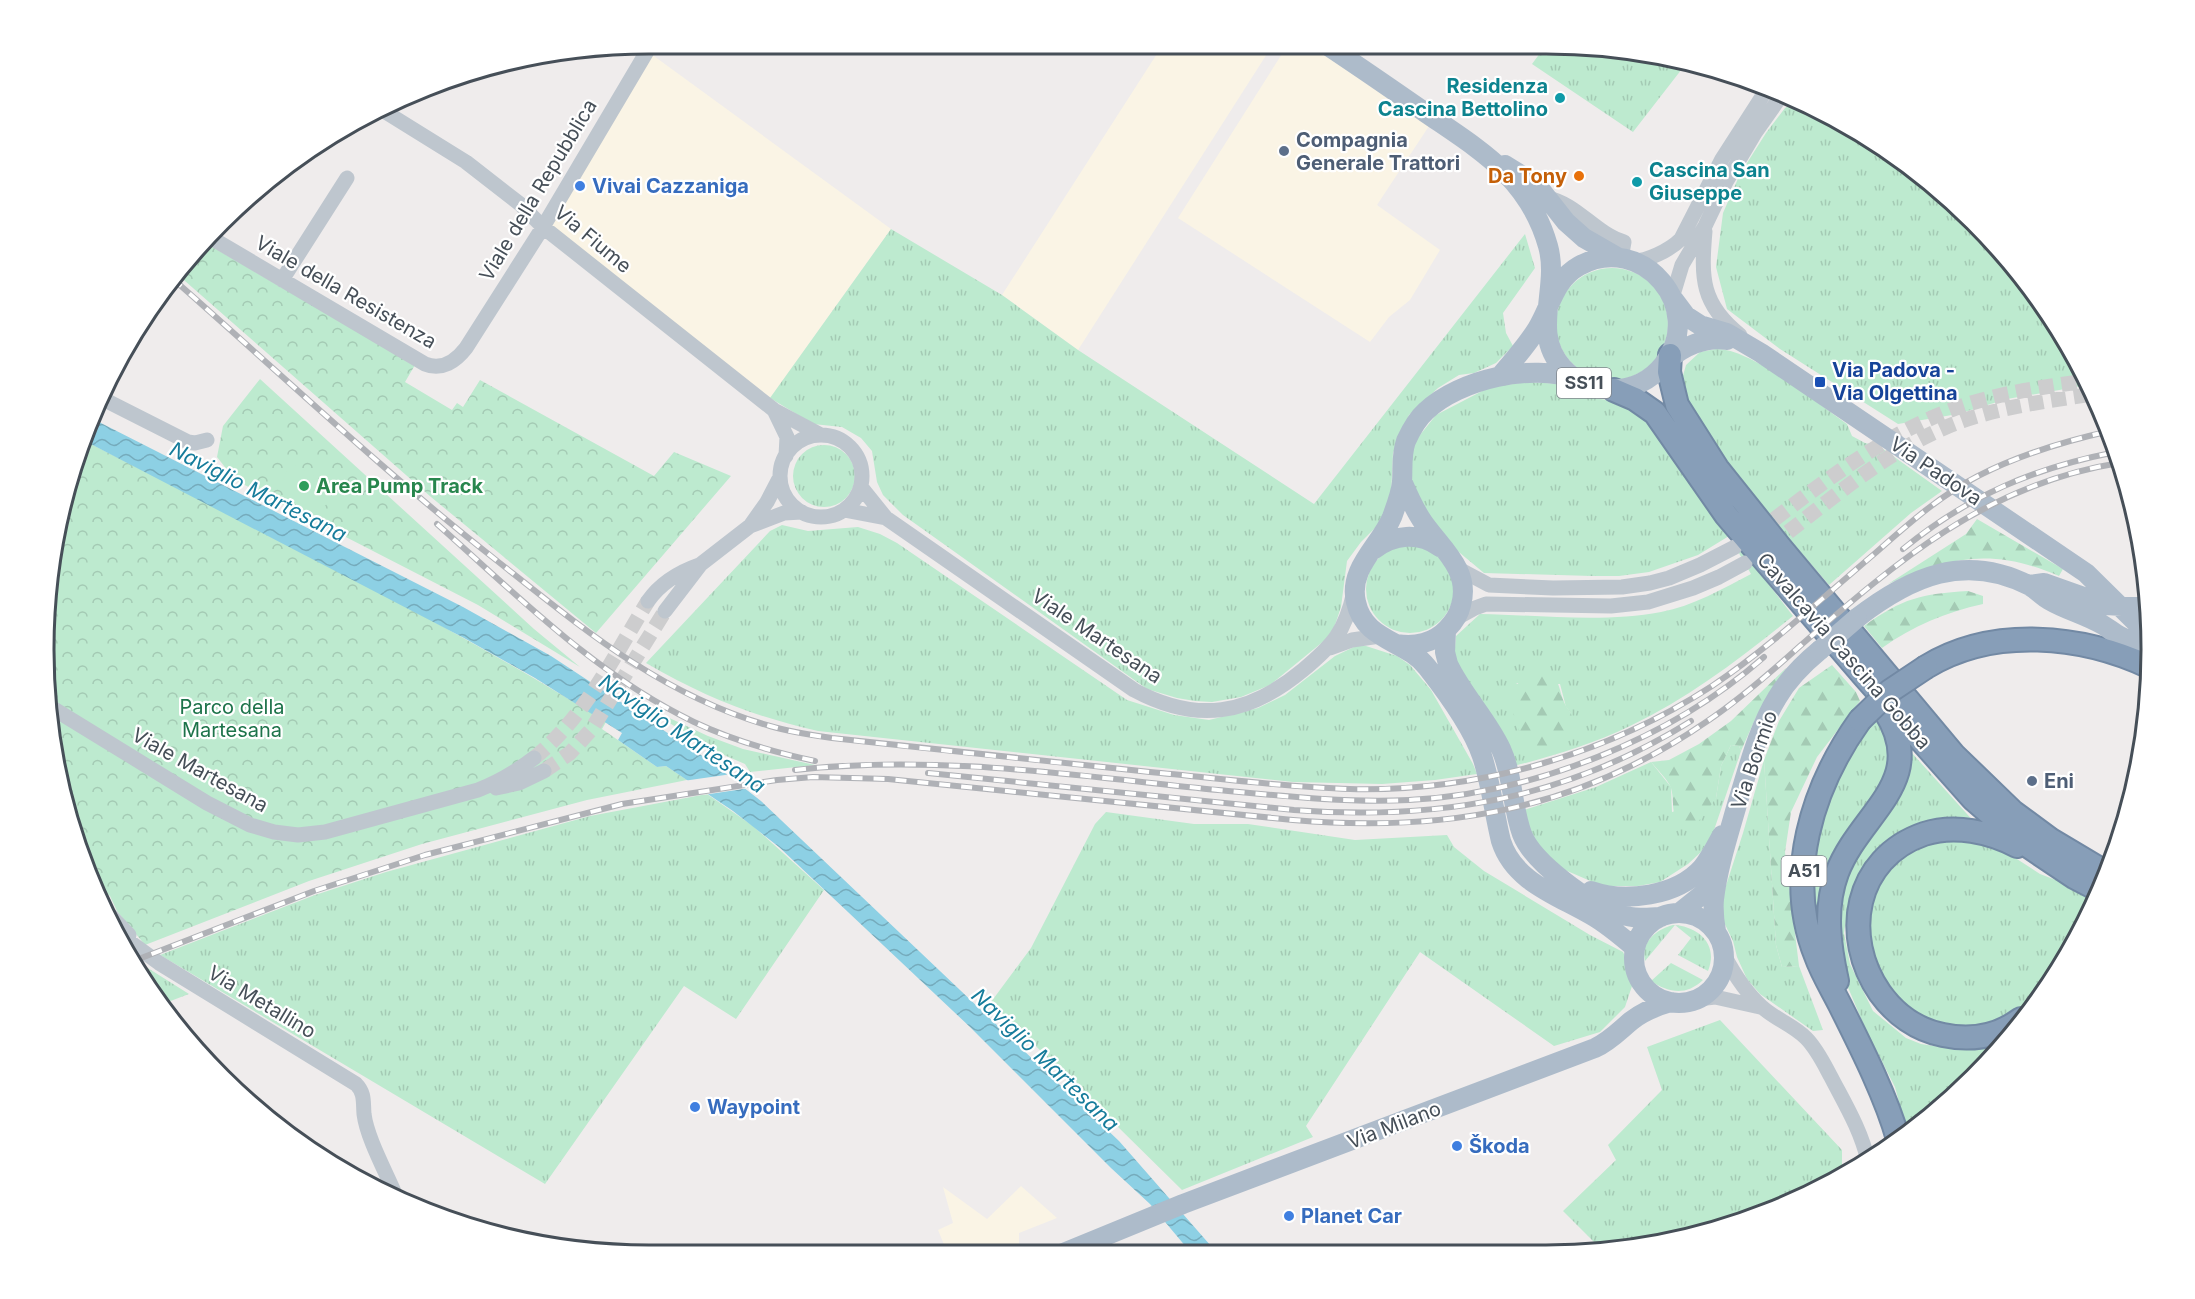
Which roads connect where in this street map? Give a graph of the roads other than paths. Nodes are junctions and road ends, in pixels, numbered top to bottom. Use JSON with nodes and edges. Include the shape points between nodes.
{"nodes":[{"id":1,"x":645,"y":54,"type":"edge"},
{"id":2,"x":1340,"y":54,"type":"edge"},
{"id":3,"x":1763,"y":95,"type":"edge"},
{"id":4,"x":1778,"y":101,"type":"edge"},
{"id":5,"x":388,"y":114,"type":"edge"},
{"id":6,"x":1482,"y":152,"type":"junction"},
{"id":7,"x":347,"y":178,"type":"dead end"},
{"id":8,"x":1706,"y":224,"type":"junction"},
{"id":9,"x":543,"y":227,"type":"junction"},
{"id":10,"x":216,"y":241,"type":"edge"},
{"id":11,"x":1625,"y":254,"type":"junction"},
{"id":12,"x":282,"y":280,"type":"junction"},
{"id":13,"x":1672,"y":298,"type":"junction"},
{"id":14,"x":1548,"y":307,"type":"junction"},
{"id":15,"x":1754,"y":349,"type":"junction"},
{"id":16,"x":462,"y":353,"type":"joint"},
{"id":17,"x":1668,"y":359,"type":"junction"},
{"id":18,"x":1501,"y":375,"type":"junction"},
{"id":19,"x":1578,"y":380,"type":"junction"},
{"id":20,"x":1614,"y":390,"type":"junction"},
{"id":21,"x":108,"y":402,"type":"edge"},
{"id":22,"x":774,"y":410,"type":"junction"},
{"id":23,"x":821,"y":435,"type":"junction"},
{"id":24,"x":207,"y":440,"type":"dead end"},
{"id":25,"x":786,"y":456,"type":"junction"},
{"id":26,"x":780,"y":477,"type":"junction"},
{"id":27,"x":1402,"y":481,"type":"junction"},
{"id":28,"x":861,"y":488,"type":"junction"},
{"id":29,"x":844,"y":510,"type":"junction"},
{"id":30,"x":802,"y":512,"type":"junction"},
{"id":31,"x":886,"y":518,"type":"junction"},
{"id":32,"x":750,"y":526,"type":"junction"},
{"id":33,"x":1735,"y":547,"type":"dead end"},
{"id":34,"x":1445,"y":550,"type":"junction"},
{"id":35,"x":1371,"y":552,"type":"junction"},
{"id":36,"x":1745,"y":562,"type":"dead end"},
{"id":37,"x":702,"y":564,"type":"junction"},
{"id":38,"x":1459,"y":569,"type":"junction"},
{"id":39,"x":2090,"y":577,"type":"junction"},
{"id":40,"x":2028,"y":585,"type":"junction"},
{"id":41,"x":1354,"y":589,"type":"junction"},
{"id":42,"x":648,"y":601,"type":"tunnel mouth"},
{"id":43,"x":2119,"y":606,"type":"junction"},
{"id":44,"x":665,"y":611,"type":"tunnel mouth"},
{"id":45,"x":2140,"y":614,"type":"edge"},
{"id":46,"x":1451,"y":625,"type":"junction"},
{"id":47,"x":2104,"y":625,"type":"junction"},
{"id":48,"x":1387,"y":640,"type":"junction"},
{"id":49,"x":2141,"y":646,"type":"edge"},
{"id":50,"x":1330,"y":648,"type":"junction"},
{"id":51,"x":2141,"y":663,"type":"edge"},
{"id":52,"x":1864,"y":676,"type":"junction"},
{"id":53,"x":57,"y":711,"type":"edge"},
{"id":54,"x":534,"y":758,"type":"tunnel mouth"},
{"id":55,"x":544,"y":771,"type":"tunnel mouth"},
{"id":56,"x":478,"y":790,"type":"junction"},
{"id":57,"x":1734,"y":815,"type":"junction"},
{"id":58,"x":1720,"y":868,"type":"junction"},
{"id":59,"x":1556,"y":874,"type":"junction"},
{"id":60,"x":2074,"y":876,"type":"junction"},
{"id":61,"x":2096,"y":876,"type":"edge"},
{"id":62,"x":2095,"y":880,"type":"edge"},
{"id":63,"x":1670,"y":915,"type":"junction"},
{"id":64,"x":1716,"y":931,"type":"junction"},
{"id":65,"x":127,"y":935,"type":"edge"},
{"id":66,"x":131,"y":942,"type":"edge"},
{"id":67,"x":138,"y":947,"type":"junction"},
{"id":68,"x":1635,"y":948,"type":"junction"},
{"id":69,"x":1724,"y":955,"type":"junction"},
{"id":70,"x":1639,"y":977,"type":"junction"},
{"id":71,"x":1698,"y":999,"type":"junction"},
{"id":72,"x":1671,"y":1002,"type":"junction"},
{"id":73,"x":1762,"y":1008,"type":"junction"},
{"id":74,"x":1631,"y":1021,"type":"junction"},
{"id":75,"x":1850,"y":1025,"type":"junction"},
{"id":76,"x":2004,"y":1028,"type":"edge"},
{"id":77,"x":1895,"y":1131,"type":"edge"},
{"id":78,"x":1865,"y":1151,"type":"edge"},
{"id":79,"x":392,"y":1187,"type":"edge"},
{"id":80,"x":1084,"y":1245,"type":"edge"}],
"edges":[{"from":1,"to":9,"type":"street","name":"Viale della Repubblica"},
{"from":2,"to":6,"type":"main road","number":"SS11"},
{"from":3,"to":11,"type":"street","via":[[1726,152],[1681,239],[1647,258]]},
{"from":4,"to":8,"type":"street","via":[[1735,166]]},
{"from":5,"to":9,"type":"street","name":"Via Fiume","via":[[466,162],[524,207]]},
{"from":6,"to":11,"type":"main road","number":"SS11","via":[[1534,182],[1566,222],[1596,247]]},
{"from":6,"to":14,"type":"main road","number":"SS11","via":[[1509,176],[1542,228],[1551,260]]},
{"from":7,"to":12,"type":"street"},
{"from":8,"to":13,"type":"street","via":[[1682,265]]},
{"from":8,"to":15,"type":"street","via":[[1702,265],[1708,296],[1725,321]]},
{"from":9,"to":16,"type":"street","name":"Viale della Repubblica"},
{"from":9,"to":22,"type":"street","name":"Via Fiume"},
{"from":10,"to":12,"type":"street","name":"Viale della Resistenza"},
{"from":11,"to":13,"type":"main road","number":"SS11","via":[[1653,272]]},
{"from":11,"to":14,"type":"main road","number":"SS11","via":[[1580,266],[1563,279]]},
{"from":12,"to":16,"type":"street","name":"Viale della Resistenza","via":[[429,366],[448,364]]},
{"from":13,"to":15,"type":"main road","name":"Via Padova","via":[[1686,316],[1700,325],[1727,333]]},
{"from":13,"to":17,"type":"main road","number":"SS11","via":[[1678,323]]},
{"from":14,"to":18,"type":"main road","via":[[1532,336]]},
{"from":14,"to":19,"type":"main road","number":"SS11","via":[[1547,335],[1552,353]]},
{"from":15,"to":17,"type":"main road","name":"Via Padova","via":[[1723,339],[1707,340]]},
{"from":15,"to":39,"type":"main road","name":"Via Padova"},
{"from":17,"to":20,"type":"main road","number":"SS11","via":[[1639,384]]},
{"from":17,"to":61,"type":"highway","name":"Cavalcavia Cascina Gobba","via":[[1677,405],[1717,468],[1767,531],[1954,755],[2013,812]]},
{"from":18,"to":19,"type":"main road","via":[[1557,373]]},
{"from":18,"to":27,"type":"main road","via":[[1448,395],[1423,414],[1405,445]]},
{"from":19,"to":20,"type":"main road","number":"SS11"},
{"from":20,"to":52,"type":"highway","name":"Cavalcavia Cascina Gobba","via":[[1655,413],[1726,515]]},
{"from":21,"to":24,"type":"street","via":[[188,442]]},
{"from":22,"to":23,"type":"street","name":"Via Fiume"},
{"from":22,"to":25,"type":"street","name":"Via Fiume","via":[[787,437]]},
{"from":23,"to":25,"type":"street","via":[[801,440]]},
{"from":23,"to":28,"type":"street","via":[[841,440],[852,448],[862,467]]},
{"from":25,"to":26,"type":"street"},
{"from":26,"to":30,"type":"street","via":[[786,496]]},
{"from":26,"to":32,"type":"street"},
{"from":27,"to":34,"type":"main road","via":[[1419,515]]},
{"from":27,"to":35,"type":"main road","via":[[1392,516]]},
{"from":28,"to":29,"type":"street"},
{"from":28,"to":31,"type":"street","name":"Viale Martesana"},
{"from":29,"to":30,"type":"street","via":[[819,517]]},
{"from":29,"to":31,"type":"street","name":"Viale Martesana"},
{"from":30,"to":32,"type":"street","via":[[784,513]]},
{"from":31,"to":50,"type":"street","name":"Viale Martesana","via":[[1134,690],[1176,708],[1220,710],[1260,699]]},
{"from":32,"to":37,"type":"street"},
{"from":33,"to":38,"type":"street","via":[[1669,578],[1615,588],[1489,585]]},
{"from":34,"to":35,"type":"main road","via":[[1428,540],[1408,536],[1388,541]]},
{"from":34,"to":38,"type":"main road"},
{"from":35,"to":41,"type":"main road","via":[[1358,570]]},
{"from":36,"to":46,"type":"street","via":[[1693,588],[1648,602],[1617,606],[1486,604]]},
{"from":37,"to":42,"type":"street","via":[[676,575]]},
{"from":37,"to":44,"type":"street"},
{"from":38,"to":46,"type":"main road","via":[[1463,597]]},
{"from":39,"to":43,"type":"main road","name":"Via Padova"},
{"from":39,"to":45,"type":"main road","via":[[2110,586]]},
{"from":40,"to":43,"type":"main road","name":"Via Bormio","via":[[2048,584]]},
{"from":40,"to":47,"type":"main road","name":"Via Bormio","via":[[2048,600]]},
{"from":40,"to":57,"type":"main road","name":"Via Bormio","bridge":true,"via":[[1994,573],[1945,572],[1904,586],[1857,618],[1790,679],[1773,704]]},
{"from":41,"to":48,"type":"main road","via":[[1361,616]]},
{"from":41,"to":50,"type":"street","name":"Viale Martesana","via":[[1350,608]]},
{"from":43,"to":45,"type":"main road"},
{"from":45,"to":47,"type":"main road","via":[[2123,626]]},
{"from":46,"to":48,"type":"main road","via":[[1436,638],[1422,643],[1410,645]]},
{"from":46,"to":59,"type":"main road","via":[[1445,652],[1450,669],[1504,755],[1523,836],[1537,858]]},
{"from":47,"to":49,"type":"main road","name":"Via Bormio"},
{"from":48,"to":50,"type":"street","name":"Viale Martesana","via":[[1352,640]]},
{"from":48,"to":68,"type":"main road","via":[[1415,655],[1427,667],[1474,739],[1485,765],[1503,847],[1513,866],[1538,886],[1593,915]]},
{"from":51,"to":75,"type":"highway","number":"A51","bridge":true,"via":[[2095,647],[2051,640],[2009,641],[1974,648],[1926,667],[1890,691],[1860,720],[1837,754],[1821,788],[1811,818],[1803,878],[1809,937]]},
{"from":52,"to":60,"type":"highway","name":"Cavalcavia Cascina Gobba","via":[[1973,799],[2025,844]]},
{"from":52,"to":75,"type":"highway","via":[[1894,725],[1900,757],[1894,785],[1846,852],[1832,889],[1828,919],[1831,956]]},
{"from":53,"to":56,"type":"street","name":"Viale Martesana","via":[[207,803],[250,825],[274,832],[325,832]]},
{"from":54,"to":56,"type":"street","name":"Viale Martesana"},
{"from":55,"to":56,"type":"street","name":"Viale Martesana","via":[[519,783]]},
{"from":57,"to":58,"type":"main road","name":"Via Bormio"},
{"from":57,"to":59,"type":"main road","via":[[1702,868],[1673,886],[1635,897],[1617,897],[1578,886]]},
{"from":58,"to":63,"type":"main road","name":"Via Bormio","via":[[1704,893]]},
{"from":58,"to":64,"type":"main road","name":"Via Bormio","via":[[1714,906]]},
{"from":59,"to":63,"type":"main road","via":[[1619,914],[1639,918]]},
{"from":60,"to":62,"type":"highway","name":"Cavalcavia Cascina Gobba"},
{"from":60,"to":76,"type":"highway","via":[[2005,840],[1975,831],[1954,830],[1926,834],[1895,851],[1864,892],[1857,925],[1862,957],[1874,985],[1889,1004],[1928,1031],[1965,1038]]},
{"from":63,"to":64,"type":"main road","via":[[1699,918]]},
{"from":63,"to":68,"type":"main road","via":[[1643,931]]},
{"from":64,"to":69,"type":"main road"},
{"from":65,"to":67,"type":"street","name":"Via Metallino"},
{"from":66,"to":67,"type":"street","name":"Via Metallino"},
{"from":67,"to":79,"type":"street","name":"Via Metallino","via":[[352,1081],[362,1093],[365,1118]]},
{"from":68,"to":70,"type":"main road"},
{"from":69,"to":71,"type":"main road","via":[[1720,978]]},
{"from":69,"to":73,"type":"street"},
{"from":70,"to":72,"type":"main road","via":[[1651,993]]},
{"from":70,"to":74,"type":"main road","via":[[1640,1002]]},
{"from":71,"to":72,"type":"main road"},
{"from":71,"to":73,"type":"street","via":[[1715,997]]},
{"from":72,"to":74,"type":"main road","name":"Via Milano"},
{"from":73,"to":78,"type":"street","via":[[1810,1042],[1853,1117]]},
{"from":74,"to":80,"type":"main road","name":"Via Milano","via":[[1596,1048]]},
{"from":75,"to":77,"type":"highway","number":"A51"}]}
